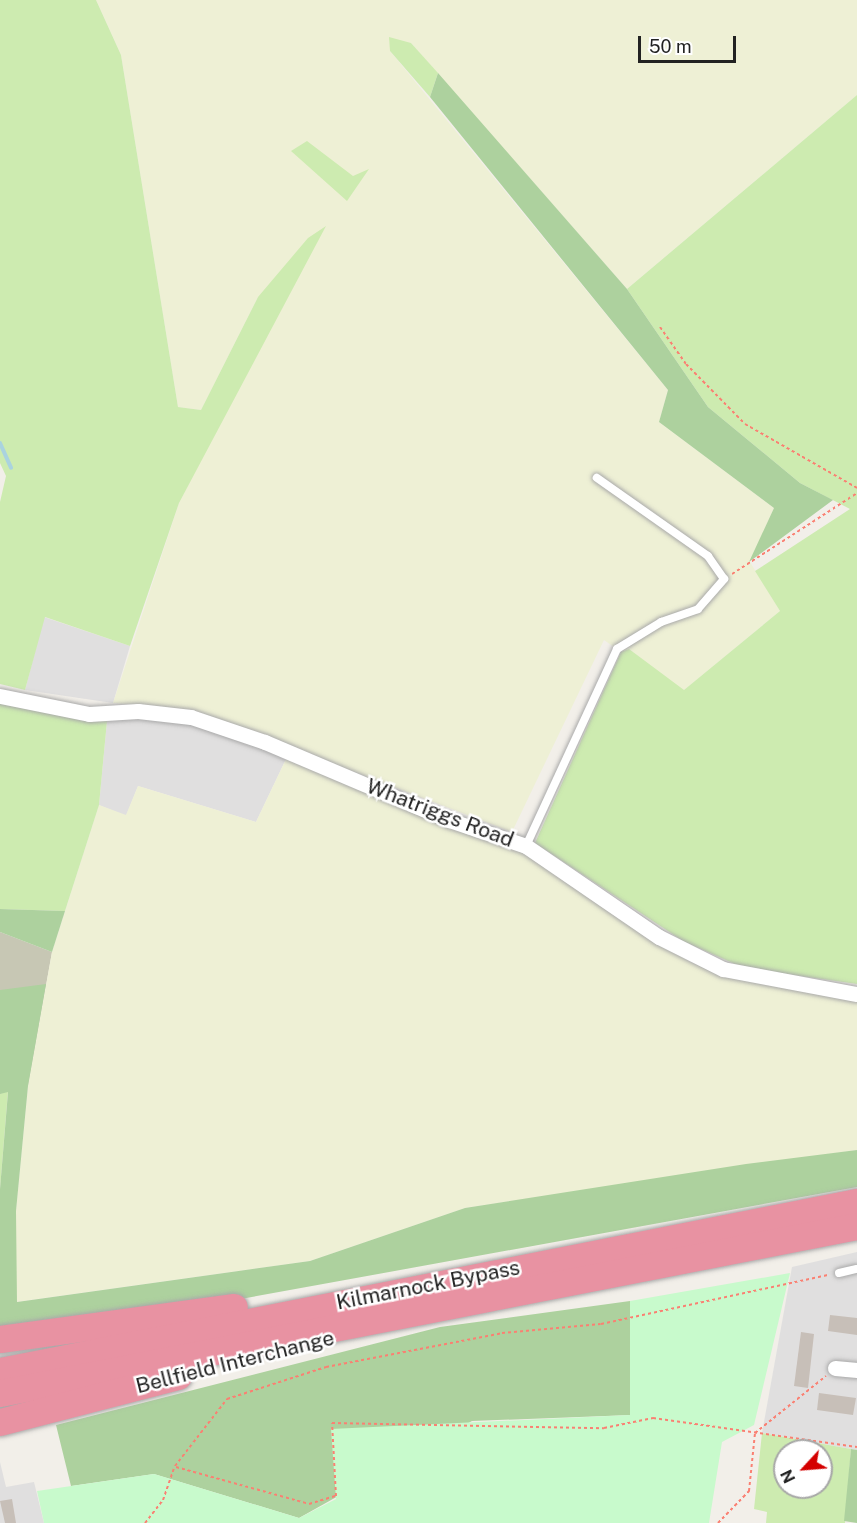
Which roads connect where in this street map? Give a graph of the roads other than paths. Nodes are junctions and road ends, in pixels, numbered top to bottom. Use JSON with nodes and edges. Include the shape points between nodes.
{"nodes":[{"id":1,"x":597,"y":478,"type":"dead end"},
{"id":2,"x":0,"y":696,"type":"edge"},
{"id":3,"x":526,"y":846,"type":"junction"},
{"id":4,"x":857,"y":994,"type":"edge"},
{"id":5,"x":857,"y":1202,"type":"edge"},
{"id":6,"x":857,"y":1226,"type":"edge"},
{"id":7,"x":857,"y":1269,"type":"edge"},
{"id":8,"x":839,"y":1273,"type":"road end"},
{"id":9,"x":479,"y":1274,"type":"junction"},
{"id":10,"x":470,"y":1303,"type":"junction"},
{"id":11,"x":0,"y":1339,"type":"edge"},
{"id":12,"x":835,"y":1368,"type":"road end"},
{"id":13,"x":857,"y":1370,"type":"edge"},
{"id":14,"x":0,"y":1371,"type":"edge"},
{"id":15,"x":0,"y":1393,"type":"edge"},
{"id":16,"x":0,"y":1422,"type":"edge"}],
"edges":[{"from":1,"to":3,"type":"lane","via":[[708,556],[724,579],[698,609],[661,622],[617,649]]},
{"from":2,"to":3,"type":"street","name":"Whatriggs Road","via":[[89,714],[138,711],[191,717]]},
{"from":3,"to":4,"type":"street","name":"Whatriggs Road","via":[[659,937],[723,969]]},
{"from":5,"to":9,"type":"highway","name":"Kilmarnock Bypass"},
{"from":6,"to":10,"type":"highway","name":"Kilmarnock Bypass"},
{"from":7,"to":8,"type":"lane"},
{"from":9,"to":11,"type":"highway"},
{"from":9,"to":14,"type":"highway","name":"Kilmarnock Bypass"},
{"from":10,"to":15,"type":"highway","name":"Kilmarnock Bypass"},
{"from":10,"to":16,"type":"highway","name":"Bellfield Interchange"},
{"from":12,"to":13,"type":"street"}]}
